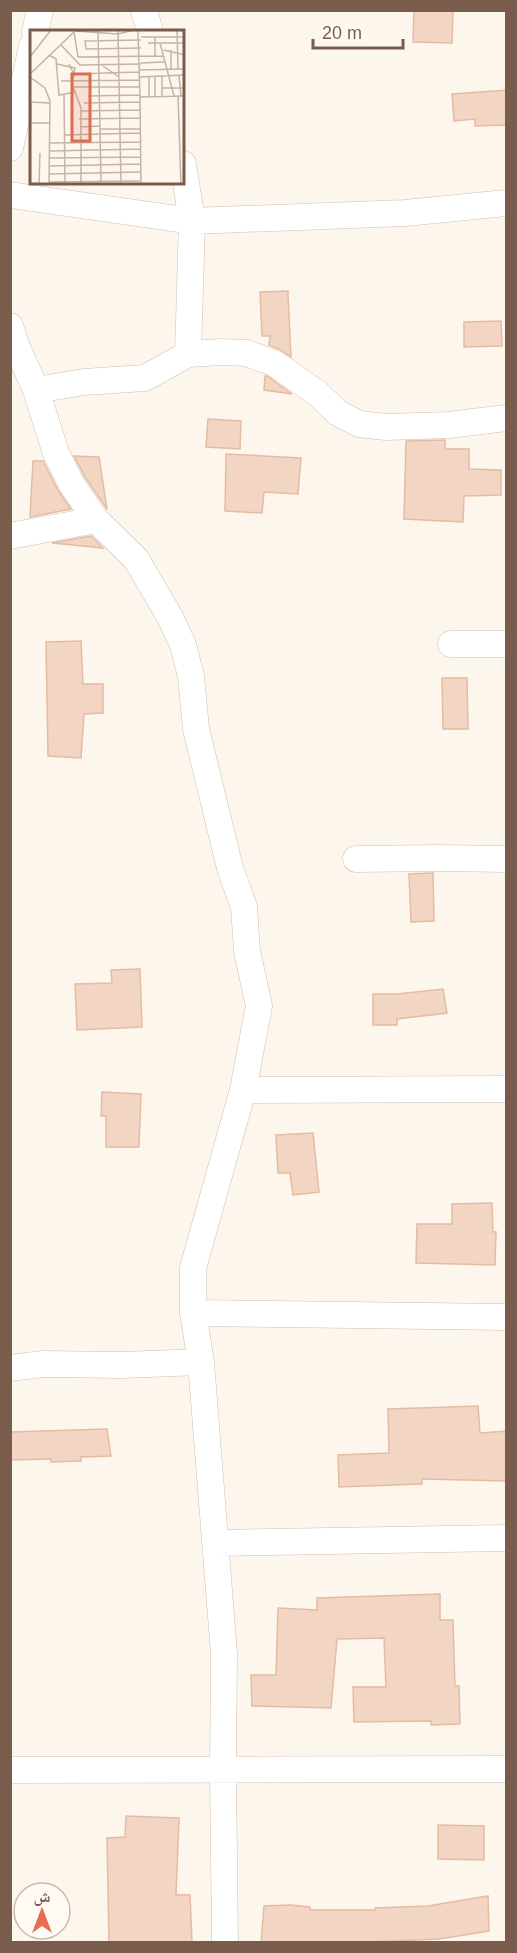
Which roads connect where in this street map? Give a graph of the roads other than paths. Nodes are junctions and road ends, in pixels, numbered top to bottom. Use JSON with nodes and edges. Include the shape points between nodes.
{"nodes":[{"id":1,"x":40,"y":10,"type":"edge"},
{"id":2,"x":144,"y":10,"type":"edge"},
{"id":3,"x":35,"y":30,"type":"edge"},
{"id":4,"x":149,"y":30,"type":"edge"},
{"id":5,"x":30,"y":55,"type":"edge"},
{"id":6,"x":10,"y":148,"type":"edge"},
{"id":7,"x":184,"y":170,"type":"edge"},
{"id":8,"x":10,"y":195,"type":"edge"},
{"id":9,"x":507,"y":203,"type":"edge"},
{"id":10,"x":192,"y":221,"type":"junction"},
{"id":11,"x":10,"y":326,"type":"edge"},
{"id":12,"x":188,"y":354,"type":"junction"},
{"id":13,"x":36,"y":390,"type":"junction"},
{"id":14,"x":507,"y":418,"type":"edge"},
{"id":15,"x":96,"y":520,"type":"junction"},
{"id":16,"x":10,"y":536,"type":"edge"},
{"id":17,"x":451,"y":644,"type":"dead end"},
{"id":18,"x":507,"y":644,"type":"edge"},
{"id":19,"x":356,"y":859,"type":"dead end"},
{"id":20,"x":507,"y":860,"type":"edge"},
{"id":21,"x":507,"y":1089,"type":"edge"},
{"id":22,"x":243,"y":1090,"type":"junction"},
{"id":23,"x":193,"y":1313,"type":"junction"},
{"id":24,"x":507,"y":1317,"type":"edge"},
{"id":25,"x":201,"y":1362,"type":"junction"},
{"id":26,"x":10,"y":1368,"type":"edge"},
{"id":27,"x":507,"y":1538,"type":"edge"},
{"id":28,"x":216,"y":1543,"type":"junction"},
{"id":29,"x":507,"y":1769,"type":"edge"},
{"id":30,"x":10,"y":1770,"type":"edge"},
{"id":31,"x":223,"y":1771,"type":"junction"},
{"id":32,"x":225,"y":1942,"type":"edge"}],
"edges":[{"from":1,"to":3,"type":"street"},
{"from":2,"to":4,"type":"street"},
{"from":5,"to":6,"type":"street"},
{"from":7,"to":10,"type":"street"},
{"from":8,"to":10,"type":"street"},
{"from":9,"to":10,"type":"street","via":[[405,213]]},
{"from":10,"to":12,"type":"street"},
{"from":11,"to":13,"type":"street"},
{"from":12,"to":13,"type":"street","via":[[145,378]]},
{"from":12,"to":14,"type":"street","via":[[246,353],[274,363],[338,413],[359,424],[449,425]]},
{"from":13,"to":15,"type":"street","via":[[56,453]]},
{"from":15,"to":16,"type":"street"},
{"from":15,"to":22,"type":"street","via":[[136,559],[170,617],[191,676],[196,729],[230,868],[244,907],[247,951],[259,1006]]},
{"from":17,"to":18,"type":"street"},
{"from":19,"to":20,"type":"street"},
{"from":21,"to":22,"type":"street"},
{"from":22,"to":23,"type":"street","via":[[193,1268]]},
{"from":23,"to":24,"type":"street"},
{"from":23,"to":25,"type":"street"},
{"from":25,"to":26,"type":"street"},
{"from":25,"to":28,"type":"street"},
{"from":27,"to":28,"type":"street"},
{"from":28,"to":31,"type":"street","via":[[224,1654]]},
{"from":29,"to":31,"type":"street"},
{"from":30,"to":31,"type":"street"},
{"from":31,"to":32,"type":"street"}]}
